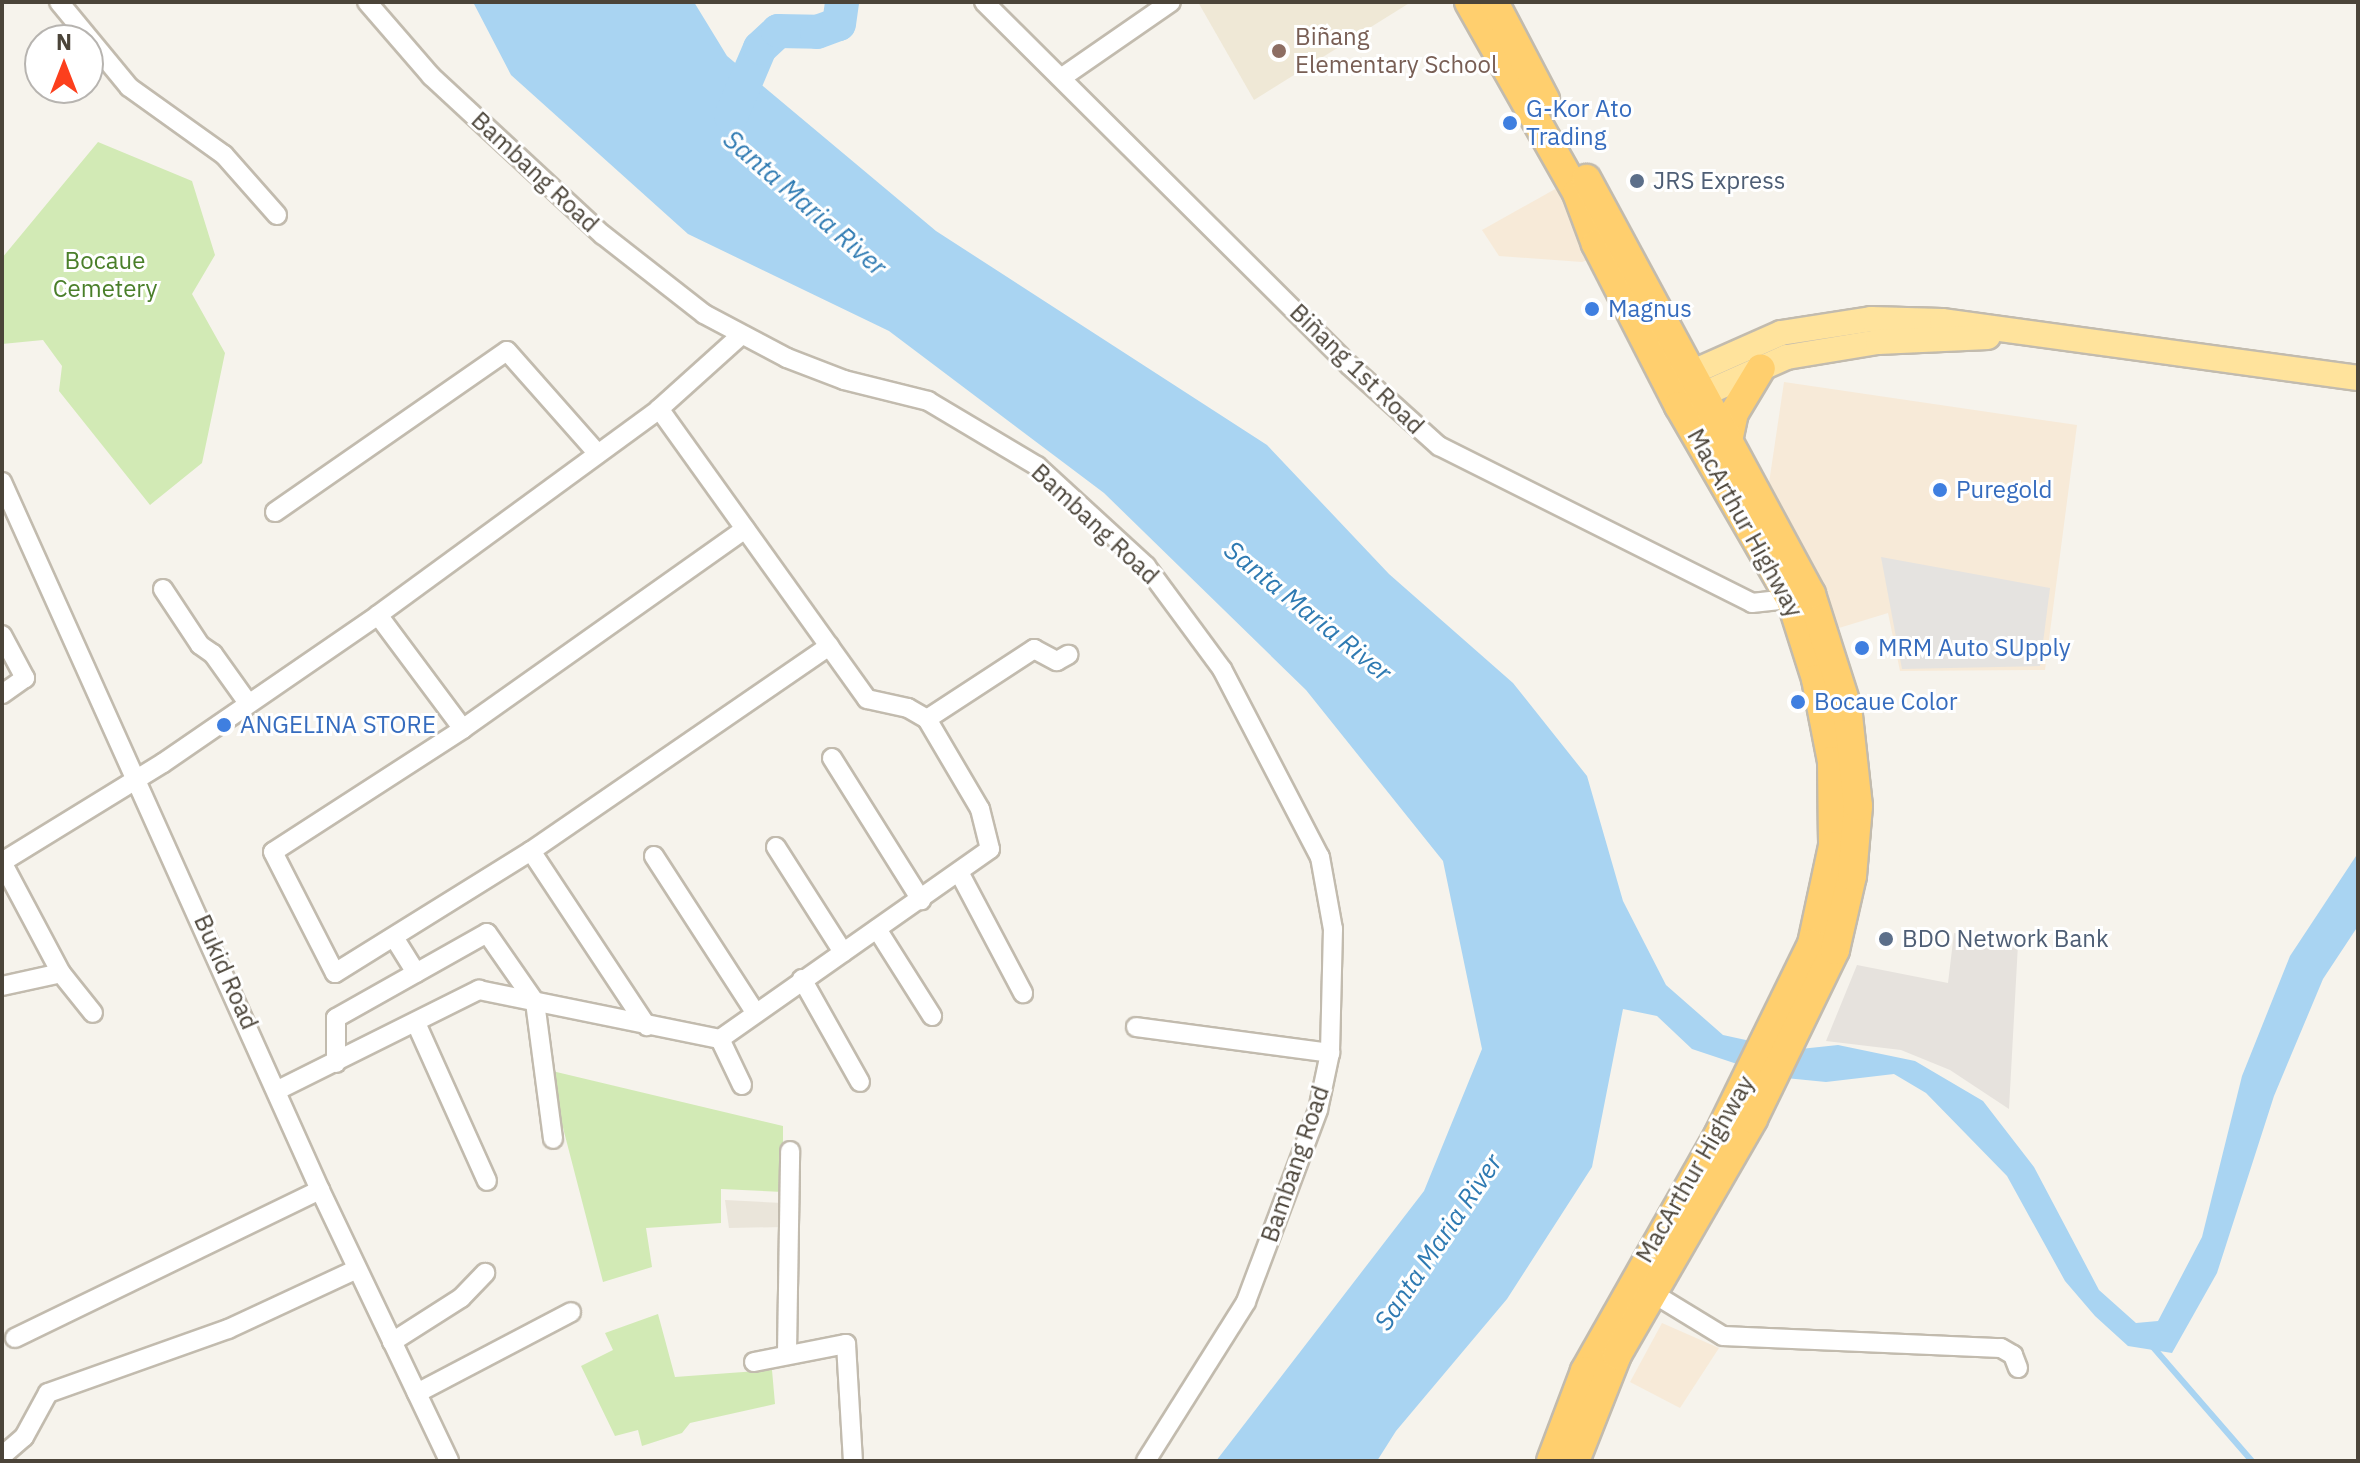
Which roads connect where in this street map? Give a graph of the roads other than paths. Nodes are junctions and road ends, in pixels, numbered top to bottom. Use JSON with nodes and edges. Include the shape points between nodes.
{"nodes":[{"id":1,"x":59,"y":2,"type":"edge"},
{"id":2,"x":367,"y":2,"type":"edge"},
{"id":3,"x":984,"y":2,"type":"edge"},
{"id":4,"x":1171,"y":2,"type":"edge"},
{"id":5,"x":1469,"y":2,"type":"edge"},
{"id":6,"x":1494,"y":2,"type":"edge"},
{"id":7,"x":1064,"y":76,"type":"junction"},
{"id":8,"x":277,"y":215,"type":"dead end"},
{"id":9,"x":2018,"y":332,"type":"junction"},
{"id":10,"x":739,"y":337,"type":"junction"},
{"id":11,"x":1761,"y":368,"type":"junction"},
{"id":12,"x":2358,"y":378,"type":"edge"},
{"id":13,"x":1686,"y":388,"type":"junction"},
{"id":14,"x":659,"y":409,"type":"junction"},
{"id":15,"x":1728,"y":441,"type":"junction"},
{"id":16,"x":598,"y":454,"type":"junction"},
{"id":17,"x":2,"y":482,"type":"edge"},
{"id":18,"x":275,"y":512,"type":"dead end"},
{"id":19,"x":745,"y":529,"type":"junction"},
{"id":20,"x":163,"y":589,"type":"dead end"},
{"id":21,"x":1801,"y":597,"type":"junction"},
{"id":22,"x":378,"y":615,"type":"junction"},
{"id":23,"x":2,"y":635,"type":"edge"},
{"id":24,"x":829,"y":646,"type":"junction"},
{"id":25,"x":1068,"y":655,"type":"dead end"},
{"id":26,"x":2,"y":694,"type":"edge"},
{"id":27,"x":248,"y":703,"type":"junction"},
{"id":28,"x":927,"y":719,"type":"junction"},
{"id":29,"x":463,"y":729,"type":"junction"},
{"id":30,"x":832,"y":758,"type":"dead end"},
{"id":31,"x":140,"y":776,"type":"junction"},
{"id":32,"x":776,"y":847,"type":"dead end"},
{"id":33,"x":531,"y":851,"type":"junction"},
{"id":34,"x":654,"y":856,"type":"dead end"},
{"id":35,"x":2,"y":862,"type":"edge"},
{"id":36,"x":960,"y":874,"type":"junction"},
{"id":37,"x":921,"y":900,"type":"junction"},
{"id":38,"x":877,"y":929,"type":"junction"},
{"id":39,"x":395,"y":939,"type":"junction"},
{"id":40,"x":843,"y":952,"type":"junction"},
{"id":41,"x":61,"y":973,"type":"junction"},
{"id":42,"x":416,"y":973,"type":"junction"},
{"id":43,"x":802,"y":979,"type":"junction"},
{"id":44,"x":2,"y":986,"type":"edge"},
{"id":45,"x":1023,"y":993,"type":"dead end"},
{"id":46,"x":535,"y":1002,"type":"junction"},
{"id":47,"x":755,"y":1012,"type":"junction"},
{"id":48,"x":93,"y":1013,"type":"dead end"},
{"id":49,"x":932,"y":1016,"type":"dead end"},
{"id":50,"x":416,"y":1023,"type":"junction"},
{"id":51,"x":647,"y":1026,"type":"junction"},
{"id":52,"x":1136,"y":1027,"type":"dead end"},
{"id":53,"x":720,"y":1039,"type":"junction"},
{"id":54,"x":1330,"y":1053,"type":"junction"},
{"id":55,"x":336,"y":1063,"type":"junction"},
{"id":56,"x":860,"y":1082,"type":"dead end"},
{"id":57,"x":292,"y":1083,"type":"junction"},
{"id":58,"x":742,"y":1085,"type":"dead end"},
{"id":59,"x":553,"y":1139,"type":"dead end"},
{"id":60,"x":790,"y":1151,"type":"dead end"},
{"id":61,"x":487,"y":1181,"type":"dead end"},
{"id":62,"x":320,"y":1190,"type":"junction"},
{"id":63,"x":357,"y":1269,"type":"junction"},
{"id":64,"x":485,"y":1273,"type":"dead end"},
{"id":65,"x":1642,"y":1286,"type":"junction"},
{"id":66,"x":571,"y":1312,"type":"dead end"},
{"id":67,"x":404,"y":1336,"type":"junction"},
{"id":68,"x":15,"y":1338,"type":"dead end"},
{"id":69,"x":787,"y":1353,"type":"junction"},
{"id":70,"x":754,"y":1362,"type":"dead end"},
{"id":71,"x":2018,"y":1368,"type":"dead end"},
{"id":72,"x":422,"y":1391,"type":"junction"},
{"id":73,"x":2,"y":1456,"type":"edge"},
{"id":74,"x":449,"y":1461,"type":"edge"},
{"id":75,"x":853,"y":1461,"type":"edge"},
{"id":76,"x":1146,"y":1461,"type":"edge"},
{"id":77,"x":1551,"y":1461,"type":"edge"},
{"id":78,"x":1575,"y":1461,"type":"edge"}],
"edges":[{"from":1,"to":8,"type":"street","via":[[129,87],[224,155]]},
{"from":2,"to":10,"type":"street","name":"Bambang Road","via":[[431,76],[603,235]]},
{"from":3,"to":7,"type":"street","name":"Biñang 1st Road"},
{"from":4,"to":7,"type":"street"},
{"from":5,"to":13,"type":"highway","name":"MacArthur Highway","via":[[1577,193],[1596,244]]},
{"from":6,"to":13,"type":"highway","name":"MacArthur Highway"},
{"from":7,"to":21,"type":"street","name":"Biñang 1st Road","via":[[1350,366],[1439,446],[1752,603]]},
{"from":9,"to":11,"type":"main road","via":[[1878,342],[1787,357]]},
{"from":9,"to":12,"type":"main road"},
{"from":9,"to":13,"type":"main road","via":[[1942,321],[1871,319],[1781,333]]},
{"from":10,"to":14,"type":"street"},
{"from":10,"to":54,"type":"street","name":"Bambang Road","via":[[844,380],[899,391],[958,416],[1037,466],[1146,566],[1222,669],[1320,857],[1333,929]]},
{"from":11,"to":13,"type":"main road"},
{"from":11,"to":15,"type":"highway","via":[[1734,413]]},
{"from":13,"to":15,"type":"highway","name":"MacArthur Highway"},
{"from":13,"to":21,"type":"highway","name":"MacArthur Highway"},
{"from":14,"to":16,"type":"street"},
{"from":14,"to":19,"type":"street"},
{"from":15,"to":21,"type":"highway","name":"MacArthur Highway"},
{"from":16,"to":18,"type":"street","via":[[507,351]]},
{"from":16,"to":22,"type":"street"},
{"from":17,"to":31,"type":"street","name":"Bukid Road"},
{"from":19,"to":24,"type":"street"},
{"from":19,"to":29,"type":"street"},
{"from":20,"to":27,"type":"street"},
{"from":21,"to":65,"type":"highway","name":"MacArthur Highway","via":[[1847,707],[1858,806],[1849,891],[1835,950],[1803,994],[1742,1114]]},
{"from":22,"to":27,"type":"street"},
{"from":22,"to":29,"type":"street"},
{"from":23,"to":26,"type":"street","via":[[25,678]]},
{"from":24,"to":28,"type":"street","via":[[867,699],[908,708]]},
{"from":24,"to":33,"type":"street"},
{"from":25,"to":28,"type":"street","via":[[1057,661],[1034,649]]},
{"from":27,"to":31,"type":"street"},
{"from":28,"to":36,"type":"street","via":[[980,809],[990,837],[985,856]]},
{"from":29,"to":39,"type":"street","via":[[273,852],[335,973]]},
{"from":30,"to":37,"type":"street"},
{"from":31,"to":35,"type":"street"},
{"from":31,"to":57,"type":"street","name":"Bukid Road"},
{"from":32,"to":40,"type":"street"},
{"from":33,"to":39,"type":"street"},
{"from":33,"to":51,"type":"street"},
{"from":34,"to":47,"type":"street"},
{"from":35,"to":41,"type":"street"},
{"from":36,"to":37,"type":"street"},
{"from":36,"to":45,"type":"street"},
{"from":37,"to":38,"type":"street"},
{"from":38,"to":40,"type":"street"},
{"from":38,"to":49,"type":"street"},
{"from":39,"to":42,"type":"street"},
{"from":40,"to":43,"type":"street"},
{"from":41,"to":44,"type":"street"},
{"from":41,"to":48,"type":"street"},
{"from":42,"to":46,"type":"street","via":[[487,933]]},
{"from":42,"to":55,"type":"street","via":[[336,1018]]},
{"from":43,"to":47,"type":"street"},
{"from":43,"to":56,"type":"street"},
{"from":46,"to":50,"type":"street","via":[[479,990]]},
{"from":46,"to":51,"type":"street"},
{"from":46,"to":59,"type":"street"},
{"from":47,"to":53,"type":"street"},
{"from":50,"to":55,"type":"street"},
{"from":50,"to":61,"type":"street"},
{"from":51,"to":53,"type":"street"},
{"from":52,"to":54,"type":"street"},
{"from":53,"to":58,"type":"street"},
{"from":54,"to":76,"type":"street","name":"Bambang Road","via":[[1318,1110],[1246,1302]]},
{"from":55,"to":57,"type":"street"},
{"from":57,"to":62,"type":"street","name":"Bukid Road"},
{"from":60,"to":69,"type":"street"},
{"from":62,"to":63,"type":"street","name":"Bukid Road"},
{"from":62,"to":68,"type":"street"},
{"from":63,"to":67,"type":"street","name":"Bukid Road"},
{"from":63,"to":73,"type":"street","via":[[228,1329],[48,1393],[24,1437]]},
{"from":64,"to":67,"type":"street","via":[[461,1298]]},
{"from":65,"to":71,"type":"street","via":[[1723,1336],[2001,1348],[2013,1355]]},
{"from":65,"to":77,"type":"highway","name":"MacArthur Highway","via":[[1585,1371]]},
{"from":65,"to":78,"type":"highway","name":"MacArthur Highway"},
{"from":66,"to":72,"type":"street"},
{"from":67,"to":72,"type":"street","name":"Bukid Road"},
{"from":69,"to":70,"type":"street"},
{"from":69,"to":75,"type":"street","via":[[846,1344]]},
{"from":72,"to":74,"type":"street","name":"Bukid Road"}]}
